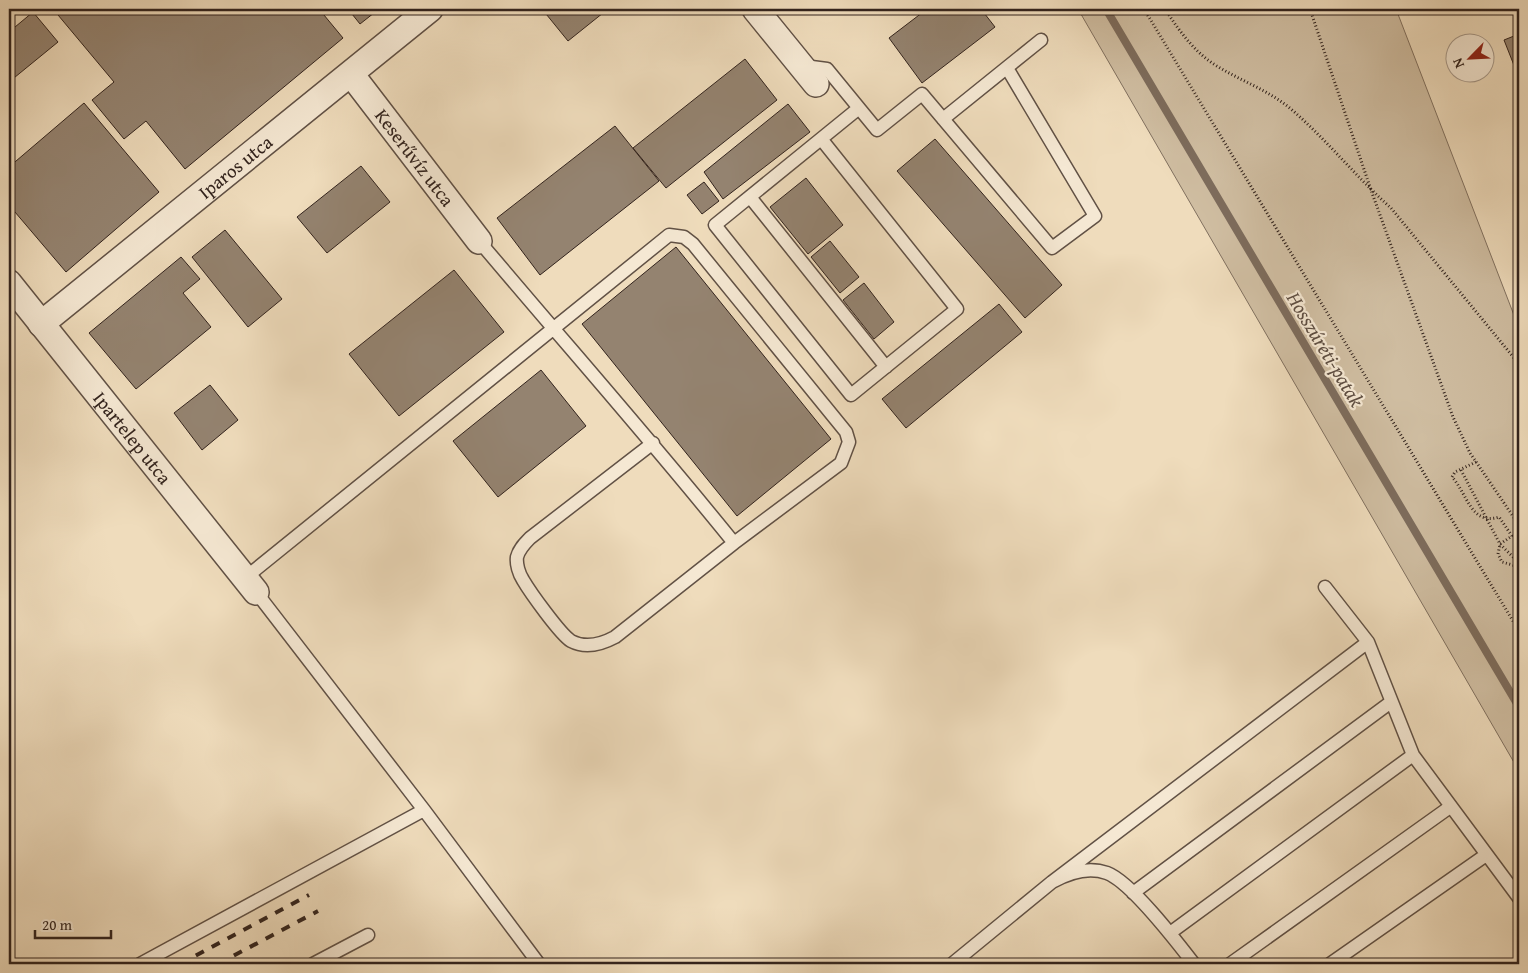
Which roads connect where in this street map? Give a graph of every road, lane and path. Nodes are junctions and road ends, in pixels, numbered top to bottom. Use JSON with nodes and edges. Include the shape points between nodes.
{"nodes":[{"id":1,"x":430,"y":9,"type":"edge"},
{"id":2,"x":755,"y":9,"type":"edge"},
{"id":3,"x":1144,"y":9,"type":"edge"},
{"id":4,"x":1165,"y":9,"type":"edge"},
{"id":5,"x":1310,"y":9,"type":"edge"},
{"id":6,"x":1041,"y":40,"type":"dead end"},
{"id":7,"x":1007,"y":68,"type":"junction"},
{"id":8,"x":351,"y":74,"type":"junction"},
{"id":9,"x":808,"y":75,"type":"joint"},
{"id":10,"x":859,"y":108,"type":"junction"},
{"id":11,"x":943,"y":119,"type":"junction"},
{"id":12,"x":822,"y":140,"type":"junction"},
{"id":13,"x":1371,"y":190,"type":"junction"},
{"id":14,"x":750,"y":197,"type":"junction"},
{"id":15,"x":480,"y":240,"type":"joint"},
{"id":16,"x":9,"y":283,"type":"edge"},
{"id":17,"x":41,"y":324,"type":"junction"},
{"id":18,"x":554,"y":330,"type":"junction"},
{"id":19,"x":1519,"y":364,"type":"edge"},
{"id":20,"x":886,"y":367,"type":"junction"},
{"id":21,"x":653,"y":443,"type":"junction"},
{"id":22,"x":1476,"y":462,"type":"junction"},
{"id":23,"x":1461,"y":470,"type":"junction"},
{"id":24,"x":1486,"y":517,"type":"junction"},
{"id":25,"x":1519,"y":525,"type":"edge"},
{"id":26,"x":734,"y":543,"type":"junction"},
{"id":27,"x":1500,"y":544,"type":"junction"},
{"id":28,"x":1518,"y":559,"type":"edge"},
{"id":29,"x":1516,"y":566,"type":"junction"},
{"id":30,"x":1519,"y":569,"type":"edge"},
{"id":31,"x":250,"y":585,"type":"junction"},
{"id":32,"x":1325,"y":587,"type":"dead end"},
{"id":33,"x":1519,"y":631,"type":"edge"},
{"id":34,"x":1368,"y":642,"type":"junction"},
{"id":35,"x":1391,"y":702,"type":"junction"},
{"id":36,"x":1413,"y":755,"type":"junction"},
{"id":37,"x":1450,"y":807,"type":"junction"},
{"id":38,"x":424,"y":810,"type":"junction"},
{"id":39,"x":1486,"y":855,"type":"junction"},
{"id":40,"x":1052,"y":882,"type":"junction"},
{"id":41,"x":1133,"y":893,"type":"junction"},
{"id":42,"x":1519,"y":898,"type":"edge"},
{"id":43,"x":1170,"y":933,"type":"junction"},
{"id":44,"x":368,"y":935,"type":"dead end"},
{"id":45,"x":140,"y":964,"type":"edge"},
{"id":46,"x":313,"y":964,"type":"edge"},
{"id":47,"x":539,"y":964,"type":"edge"},
{"id":48,"x":952,"y":964,"type":"edge"},
{"id":49,"x":1194,"y":964,"type":"edge"},
{"id":50,"x":1230,"y":964,"type":"edge"},
{"id":51,"x":1330,"y":964,"type":"edge"}],
"edges":[{"from":1,"to":8,"type":"street","name":"Iparos utca"},
{"from":2,"to":9,"type":"street"},
{"from":3,"to":33,"type":"path"},
{"from":4,"to":13,"type":"path","via":[[1193,46],[1212,63],[1269,93],[1291,109]]},
{"from":5,"to":13,"type":"path"},
{"from":6,"to":7,"type":"lane"},
{"from":7,"to":11,"type":"lane"},
{"from":7,"to":11,"type":"lane","via":[[1095,216],[1052,248]]},
{"from":8,"to":15,"type":"street","name":"Keserűvíz utca"},
{"from":8,"to":17,"type":"street","name":"Iparos utca"},
{"from":9,"to":10,"type":"lane","via":[[827,70]]},
{"from":10,"to":11,"type":"lane","via":[[877,130],[922,94]]},
{"from":10,"to":12,"type":"lane"},
{"from":12,"to":14,"type":"lane"},
{"from":12,"to":20,"type":"lane","via":[[957,309]]},
{"from":13,"to":19,"type":"path","via":[[1391,208]]},
{"from":13,"to":22,"type":"path","via":[[1453,417]]},
{"from":14,"to":20,"type":"lane"},
{"from":14,"to":20,"type":"lane","via":[[715,225],[721,233],[851,395]]},
{"from":15,"to":18,"type":"lane"},
{"from":16,"to":17,"type":"street","name":"Ipartelep utca"},
{"from":17,"to":31,"type":"street","name":"Ipartelep utca"},
{"from":18,"to":21,"type":"lane"},
{"from":18,"to":26,"type":"lane","via":[[669,235],[684,237],[693,244],[846,432],[849,442],[841,463]]},
{"from":18,"to":31,"type":"lane"},
{"from":21,"to":26,"type":"lane"},
{"from":21,"to":26,"type":"lane","via":[[521,548],[517,558],[522,578],[562,632],[571,641],[593,646],[604,643]]},
{"from":22,"to":23,"type":"path"},
{"from":22,"to":25,"type":"path"},
{"from":23,"to":24,"type":"path"},
{"from":23,"to":24,"type":"path","via":[[1452,477],[1460,485],[1471,509]]},
{"from":24,"to":27,"type":"path"},
{"from":24,"to":27,"type":"path","via":[[1492,520],[1499,517],[1510,530],[1512,536]]},
{"from":27,"to":28,"type":"path"},
{"from":27,"to":29,"type":"path","via":[[1498,554],[1502,562]]},
{"from":28,"to":29,"type":"path"},
{"from":29,"to":30,"type":"path"},
{"from":31,"to":38,"type":"lane"},
{"from":32,"to":34,"type":"lane"},
{"from":34,"to":35,"type":"lane"},
{"from":34,"to":40,"type":"lane"},
{"from":35,"to":36,"type":"lane"},
{"from":35,"to":41,"type":"lane"},
{"from":36,"to":37,"type":"lane"},
{"from":36,"to":43,"type":"lane"},
{"from":37,"to":39,"type":"lane"},
{"from":37,"to":50,"type":"lane"},
{"from":38,"to":45,"type":"lane"},
{"from":38,"to":47,"type":"lane"},
{"from":39,"to":42,"type":"lane"},
{"from":39,"to":51,"type":"lane"},
{"from":40,"to":41,"type":"lane","via":[[1066,874],[1092,870],[1107,873]]},
{"from":40,"to":48,"type":"lane"},
{"from":41,"to":43,"type":"lane"},
{"from":43,"to":49,"type":"lane"},
{"from":44,"to":46,"type":"lane"}]}
